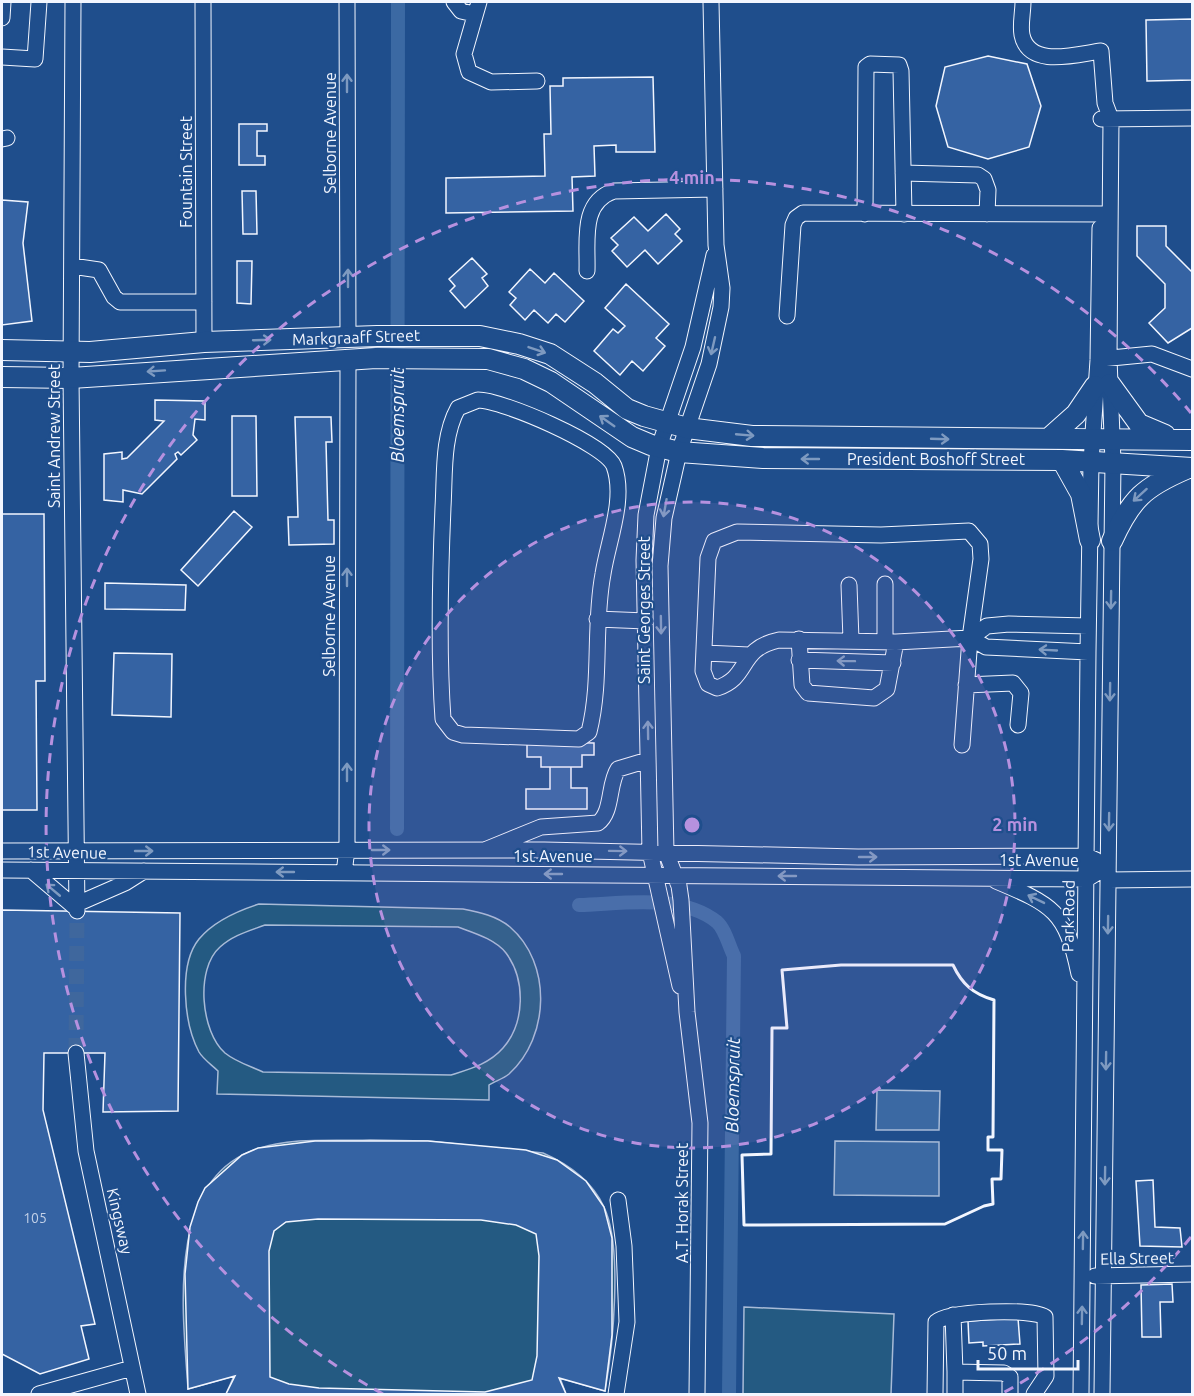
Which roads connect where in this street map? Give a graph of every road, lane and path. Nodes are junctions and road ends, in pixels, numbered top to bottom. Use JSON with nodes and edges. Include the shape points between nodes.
{"nodes":[{"id":1,"x":3,"y":2,"type":"edge"},
{"id":2,"x":39,"y":2,"type":"edge"},
{"id":3,"x":73,"y":2,"type":"edge"},
{"id":4,"x":203,"y":2,"type":"edge"},
{"id":5,"x":347,"y":2,"type":"edge"},
{"id":6,"x":454,"y":2,"type":"edge"},
{"id":7,"x":711,"y":2,"type":"edge"},
{"id":8,"x":1023,"y":2,"type":"edge"},
{"id":9,"x":476,"y":8,"type":"edge"},
{"id":10,"x":2,"y":18,"type":"edge"},
{"id":11,"x":2,"y":57,"type":"edge"},
{"id":12,"x":537,"y":81,"type":"dead end"},
{"id":13,"x":1192,"y":118,"type":"edge"},
{"id":14,"x":1106,"y":119,"type":"junction"},
{"id":15,"x":903,"y":173,"type":"junction"},
{"id":16,"x":715,"y":189,"type":"junction"},
{"id":17,"x":866,"y":214,"type":"junction"},
{"id":18,"x":904,"y":214,"type":"junction"},
{"id":19,"x":987,"y":214,"type":"junction"},
{"id":20,"x":1105,"y":214,"type":"junction"},
{"id":21,"x":716,"y":245,"type":"junction"},
{"id":22,"x":72,"y":266,"type":"junction"},
{"id":23,"x":587,"y":271,"type":"dead end"},
{"id":24,"x":204,"y":302,"type":"junction"},
{"id":25,"x":787,"y":316,"type":"dead end"},
{"id":26,"x":348,"y":337,"type":"junction"},
{"id":27,"x":204,"y":342,"type":"junction"},
{"id":28,"x":2,"y":350,"type":"edge"},
{"id":29,"x":72,"y":351,"type":"junction"},
{"id":30,"x":1104,"y":359,"type":"junction"},
{"id":31,"x":348,"y":360,"type":"junction"},
{"id":32,"x":214,"y":367,"type":"junction"},
{"id":33,"x":1192,"y":369,"type":"edge"},
{"id":34,"x":2,"y":377,"type":"edge"},
{"id":35,"x":71,"y":378,"type":"junction"},
{"id":36,"x":1103,"y":385,"type":"junction"},
{"id":37,"x":665,"y":422,"type":"junction"},
{"id":38,"x":687,"y":428,"type":"junction"},
{"id":39,"x":1048,"y":439,"type":"junction"},
{"id":40,"x":1102,"y":439,"type":"junction"},
{"id":41,"x":1184,"y":440,"type":"edge"},
{"id":42,"x":659,"y":447,"type":"junction"},
{"id":43,"x":679,"y":452,"type":"junction"},
{"id":44,"x":1062,"y":460,"type":"junction"},
{"id":45,"x":1091,"y":462,"type":"junction"},
{"id":46,"x":1113,"y":462,"type":"junction"},
{"id":47,"x":1190,"y":468,"type":"edge"},
{"id":48,"x":1090,"y":540,"type":"junction"},
{"id":49,"x":1112,"y":541,"type":"junction"},
{"id":50,"x":885,"y":584,"type":"dead end"},
{"id":51,"x":849,"y":585,"type":"dead end"},
{"id":52,"x":597,"y":619,"type":"junction"},
{"id":53,"x":646,"y":621,"type":"junction"},
{"id":54,"x":1088,"y":626,"type":"junction"},
{"id":55,"x":970,"y":638,"type":"junction"},
{"id":56,"x":799,"y":639,"type":"junction"},
{"id":57,"x":851,"y":640,"type":"junction"},
{"id":58,"x":891,"y":641,"type":"junction"},
{"id":59,"x":1088,"y":652,"type":"junction"},
{"id":60,"x":705,"y":654,"type":"junction"},
{"id":61,"x":749,"y":655,"type":"junction"},
{"id":62,"x":800,"y":660,"type":"junction"},
{"id":63,"x":893,"y":663,"type":"junction"},
{"id":64,"x":966,"y":685,"type":"junction"},
{"id":65,"x":1018,"y":725,"type":"dead end"},
{"id":66,"x":962,"y":745,"type":"dead end"},
{"id":67,"x":648,"y":760,"type":"junction"},
{"id":68,"x":347,"y":849,"type":"junction"},
{"id":69,"x":485,"y":850,"type":"junction"},
{"id":70,"x":2,"y":851,"type":"edge"},
{"id":71,"x":76,"y":851,"type":"junction"},
{"id":72,"x":650,"y":852,"type":"junction"},
{"id":73,"x":666,"y":852,"type":"junction"},
{"id":74,"x":1087,"y":856,"type":"junction"},
{"id":75,"x":2,"y":870,"type":"edge"},
{"id":76,"x":31,"y":870,"type":"junction"},
{"id":77,"x":77,"y":870,"type":"junction"},
{"id":78,"x":144,"y":871,"type":"junction"},
{"id":79,"x":344,"y":873,"type":"junction"},
{"id":80,"x":1109,"y":873,"type":"junction"},
{"id":81,"x":653,"y":875,"type":"junction"},
{"id":82,"x":674,"y":875,"type":"junction"},
{"id":83,"x":989,"y":878,"type":"junction"},
{"id":84,"x":1087,"y":879,"type":"junction"},
{"id":85,"x":1192,"y":879,"type":"edge"},
{"id":86,"x":77,"y":908,"type":"junction"},
{"id":87,"x":1085,"y":1004,"type":"junction"},
{"id":88,"x":687,"y":1012,"type":"junction"},
{"id":89,"x":76,"y":1053,"type":"tunnel mouth"},
{"id":90,"x":618,"y":1200,"type":"dead end"},
{"id":91,"x":1192,"y":1275,"type":"edge"},
{"id":92,"x":1083,"y":1276,"type":"junction"},
{"id":93,"x":1104,"y":1276,"type":"junction"},
{"id":94,"x":953,"y":1316,"type":"junction"},
{"id":95,"x":132,"y":1368,"type":"junction"},
{"id":96,"x":955,"y":1372,"type":"junction"},
{"id":97,"x":39,"y":1395,"type":"edge"},
{"id":98,"x":138,"y":1395,"type":"edge"},
{"id":99,"x":616,"y":1395,"type":"edge"},
{"id":100,"x":697,"y":1395,"type":"edge"},
{"id":101,"x":935,"y":1395,"type":"edge"},
{"id":102,"x":955,"y":1395,"type":"edge"},
{"id":103,"x":1010,"y":1395,"type":"edge"},
{"id":104,"x":1034,"y":1395,"type":"edge"},
{"id":105,"x":1081,"y":1395,"type":"edge"},
{"id":106,"x":1102,"y":1395,"type":"edge"}],
"edges":[{"from":1,"to":10,"type":"street"},
{"from":2,"to":11,"type":"street","via":[[35,59]]},
{"from":3,"to":22,"type":"street","name":"Saint Andrew Street"},
{"from":4,"to":24,"type":"street","name":"Fountain Street"},
{"from":26,"to":5,"type":"street","name":"Selborne Avenue","one_way":true},
{"from":6,"to":9,"type":"street","via":[[460,11]]},
{"from":7,"to":16,"type":"street","name":"Saint Georges Street"},
{"from":8,"to":14,"type":"street","via":[[1021,33],[1029,50],[1050,57],[1101,51]]},
{"from":9,"to":12,"type":"street","via":[[465,54],[469,72],[491,82]]},
{"from":13,"to":14,"type":"street"},
{"from":14,"to":20,"type":"street"},
{"from":15,"to":17,"type":"street","via":[[901,71],[899,65],[892,63],[870,64],[865,76]]},
{"from":15,"to":18,"type":"street"},
{"from":15,"to":19,"type":"street","via":[[978,176],[984,179],[988,190]]},
{"from":16,"to":21,"type":"street","name":"Saint Georges Street"},
{"from":16,"to":23,"type":"street","via":[[604,194],[590,211]]},
{"from":17,"to":18,"type":"street"},
{"from":17,"to":25,"type":"street","via":[[803,213],[796,218]]},
{"from":18,"to":19,"type":"street"},
{"from":19,"to":20,"type":"street"},
{"from":20,"to":30,"type":"street"},
{"from":21,"to":37,"type":"street","name":"Saint Georges Street","via":[[693,347]]},
{"from":21,"to":38,"type":"street","name":"Saint Georges Street","one_way":true,"via":[[722,288],[717,330]]},
{"from":22,"to":24,"type":"street","via":[[99,270],[120,302]]},
{"from":22,"to":29,"type":"street","name":"Saint Andrew Street"},
{"from":24,"to":27,"type":"street","name":"Fountain Street"},
{"from":27,"to":26,"type":"main road","name":"Markgraaff Street","one_way":true},
{"from":26,"to":37,"type":"main road","name":"Markgraaff Street","one_way":true,"via":[[480,336],[511,342],[550,354],[627,409]]},
{"from":27,"to":29,"type":"main road","name":"Markgraaff Street"},
{"from":27,"to":32,"type":"main road"},
{"from":28,"to":29,"type":"main road","name":"Markgraaff Street"},
{"from":29,"to":35,"type":"street","name":"Saint Andrew Street"},
{"from":30,"to":33,"type":"street","via":[[1152,354]]},
{"from":30,"to":36,"type":"street"},
{"from":31,"to":32,"type":"main road","name":"Markgraaff Street"},
{"from":42,"to":31,"type":"main road","name":"Markgraaff Street","one_way":true,"via":[[622,431],[551,382],[524,369],[488,360],[438,357]]},
{"from":68,"to":31,"type":"street","name":"Selborne Avenue","one_way":true},
{"from":32,"to":35,"type":"main road","name":"Markgraaff Street","one_way":true},
{"from":34,"to":35,"type":"main road","name":"Markgraaff Street"},
{"from":35,"to":71,"type":"street","name":"Saint Andrew Street"},
{"from":36,"to":39,"type":"main road"},
{"from":36,"to":40,"type":"street"},
{"from":36,"to":41,"type":"main road","via":[[1139,424]]},
{"from":37,"to":38,"type":"main road","name":"Markgraaff Street"},
{"from":37,"to":42,"type":"street","name":"Saint Georges Street"},
{"from":38,"to":39,"type":"main road","name":"President Boshoff Street","one_way":true,"via":[[752,436]]},
{"from":38,"to":43,"type":"street","name":"Saint Georges Street"},
{"from":39,"to":40,"type":"main road","name":"President Boshoff Street"},
{"from":40,"to":41,"type":"main road","name":"President Boshoff Street"},
{"from":40,"to":45,"type":"street","name":"Park Road"},
{"from":40,"to":46,"type":"street"},
{"from":42,"to":43,"type":"main road","name":"Markgraaff Street"},
{"from":42,"to":53,"type":"street","name":"Saint Georges Street","via":[[646,515]]},
{"from":44,"to":43,"type":"main road","name":"President Boshoff Street","one_way":true,"via":[[763,458]]},
{"from":43,"to":73,"type":"street","name":"Saint Georges Street","one_way":true,"via":[[664,518],[660,566]]},
{"from":44,"to":45,"type":"main road","name":"President Boshoff Street"},
{"from":44,"to":48,"type":"main road","via":[[1081,494]]},
{"from":45,"to":46,"type":"main road","name":"President Boshoff Street"},
{"from":45,"to":48,"type":"street","name":"Park Road"},
{"from":46,"to":47,"type":"main road","name":"President Boshoff Street"},
{"from":46,"to":49,"type":"street"},
{"from":47,"to":49,"type":"main road","one_way":true,"via":[[1155,483],[1134,500]]},
{"from":48,"to":54,"type":"street","name":"Park Road"},
{"from":49,"to":80,"type":"street","one_way":true},
{"from":50,"to":58,"type":"street"},
{"from":51,"to":57,"type":"street"},
{"from":52,"to":52,"type":"street","via":[[597,686],[592,721],[584,737],[571,741],[463,735],[447,727],[442,700],[440,570],[445,462],[450,421],[458,408],[478,400],[499,403],[586,441],[610,458],[617,491]]},
{"from":52,"to":53,"type":"street"},
{"from":67,"to":53,"type":"street","name":"Saint Georges Street","one_way":true},
{"from":54,"to":55,"type":"street","via":[[987,626]]},
{"from":54,"to":59,"type":"street","name":"Park Road"},
{"from":55,"to":58,"type":"street"},
{"from":59,"to":55,"type":"street","one_way":true,"via":[[986,647]]},
{"from":55,"to":60,"type":"street","via":[[981,559],[980,544],[969,531],[882,535],[737,532],[714,541],[708,558]]},
{"from":55,"to":64,"type":"street"},
{"from":56,"to":57,"type":"street"},
{"from":56,"to":61,"type":"street","via":[[761,644]]},
{"from":56,"to":62,"type":"street"},
{"from":57,"to":58,"type":"street"},
{"from":58,"to":63,"type":"street"},
{"from":59,"to":74,"type":"street","name":"Park Road"},
{"from":60,"to":61,"type":"street"},
{"from":60,"to":61,"type":"street","via":[[703,671],[708,684],[717,688],[732,683]]},
{"from":63,"to":62,"type":"street","one_way":true},
{"from":62,"to":63,"type":"street","via":[[802,685],[808,693],[874,698],[887,689]]},
{"from":64,"to":65,"type":"street","via":[[1013,683],[1021,693]]},
{"from":64,"to":66,"type":"street"},
{"from":67,"to":69,"type":"street","via":[[618,769],[606,813],[598,823],[541,827]]},
{"from":67,"to":72,"type":"street","name":"Saint Georges Street"},
{"from":68,"to":69,"type":"street","name":"1st Avenue","one_way":true},
{"from":71,"to":68,"type":"street","name":"1st Avenue","one_way":true},
{"from":68,"to":79,"type":"street","name":"Selborne Avenue"},
{"from":69,"to":72,"type":"street","name":"1st Avenue","one_way":true},
{"from":70,"to":71,"type":"street","name":"1st Avenue"},
{"from":71,"to":77,"type":"street","name":"Saint Andrew Street"},
{"from":72,"to":73,"type":"street","name":"1st Avenue"},
{"from":72,"to":81,"type":"street","name":"Saint Georges Street"},
{"from":73,"to":74,"type":"street","name":"1st Avenue","one_way":true,"via":[[858,857]]},
{"from":73,"to":82,"type":"street","name":"Saint Georges Street"},
{"from":74,"to":80,"type":"street","name":"1st Avenue"},
{"from":74,"to":84,"type":"street","name":"Park Road"},
{"from":75,"to":76,"type":"street","name":"1st Avenue"},
{"from":76,"to":77,"type":"street","name":"1st Avenue"},
{"from":86,"to":76,"type":"street","one_way":true},
{"from":77,"to":78,"type":"street","name":"1st Avenue"},
{"from":77,"to":86,"type":"street"},
{"from":79,"to":78,"type":"street","name":"1st Avenue","one_way":true},
{"from":78,"to":86,"type":"street"},
{"from":81,"to":79,"type":"street","name":"1st Avenue","one_way":true},
{"from":80,"to":84,"type":"street","name":"1st Avenue"},
{"from":80,"to":85,"type":"street"},
{"from":80,"to":93,"type":"street","one_way":true},
{"from":81,"to":82,"type":"street","name":"1st Avenue"},
{"from":81,"to":88,"type":"street","name":"A.T. Horak Street"},
{"from":83,"to":82,"type":"street","name":"1st Avenue","one_way":true},
{"from":82,"to":88,"type":"street","name":"A.T. Horak Street","via":[[681,900]]},
{"from":83,"to":84,"type":"street","name":"1st Avenue"},
{"from":87,"to":83,"type":"street","one_way":true,"via":[[1074,949],[1056,913],[1039,900]]},
{"from":84,"to":87,"type":"street","name":"Park Road"},
{"from":92,"to":87,"type":"street","name":"Park Road","one_way":true},
{"from":88,"to":100,"type":"street","name":"A.T. Horak Street","via":[[701,1133]]},
{"from":89,"to":95,"type":"street","name":"Kingsway","via":[[86,1151]]},
{"from":90,"to":99,"type":"street","via":[[627,1322]]},
{"from":91,"to":93,"type":"street","name":"Ella Street"},
{"from":92,"to":93,"type":"street","name":"Ella Street"},
{"from":105,"to":92,"type":"street","name":"Park Road","one_way":true},
{"from":93,"to":106,"type":"street"},
{"from":94,"to":96,"type":"street"},
{"from":94,"to":101,"type":"street","via":[[936,1322]]},
{"from":94,"to":104,"type":"street","via":[[1001,1312],[1039,1313],[1044,1317],[1046,1376]]},
{"from":95,"to":97,"type":"street"},
{"from":95,"to":98,"type":"street","name":"Kingsway"},
{"from":96,"to":102,"type":"street"},
{"from":96,"to":103,"type":"street","via":[[1004,1373],[1010,1377]]}]}
